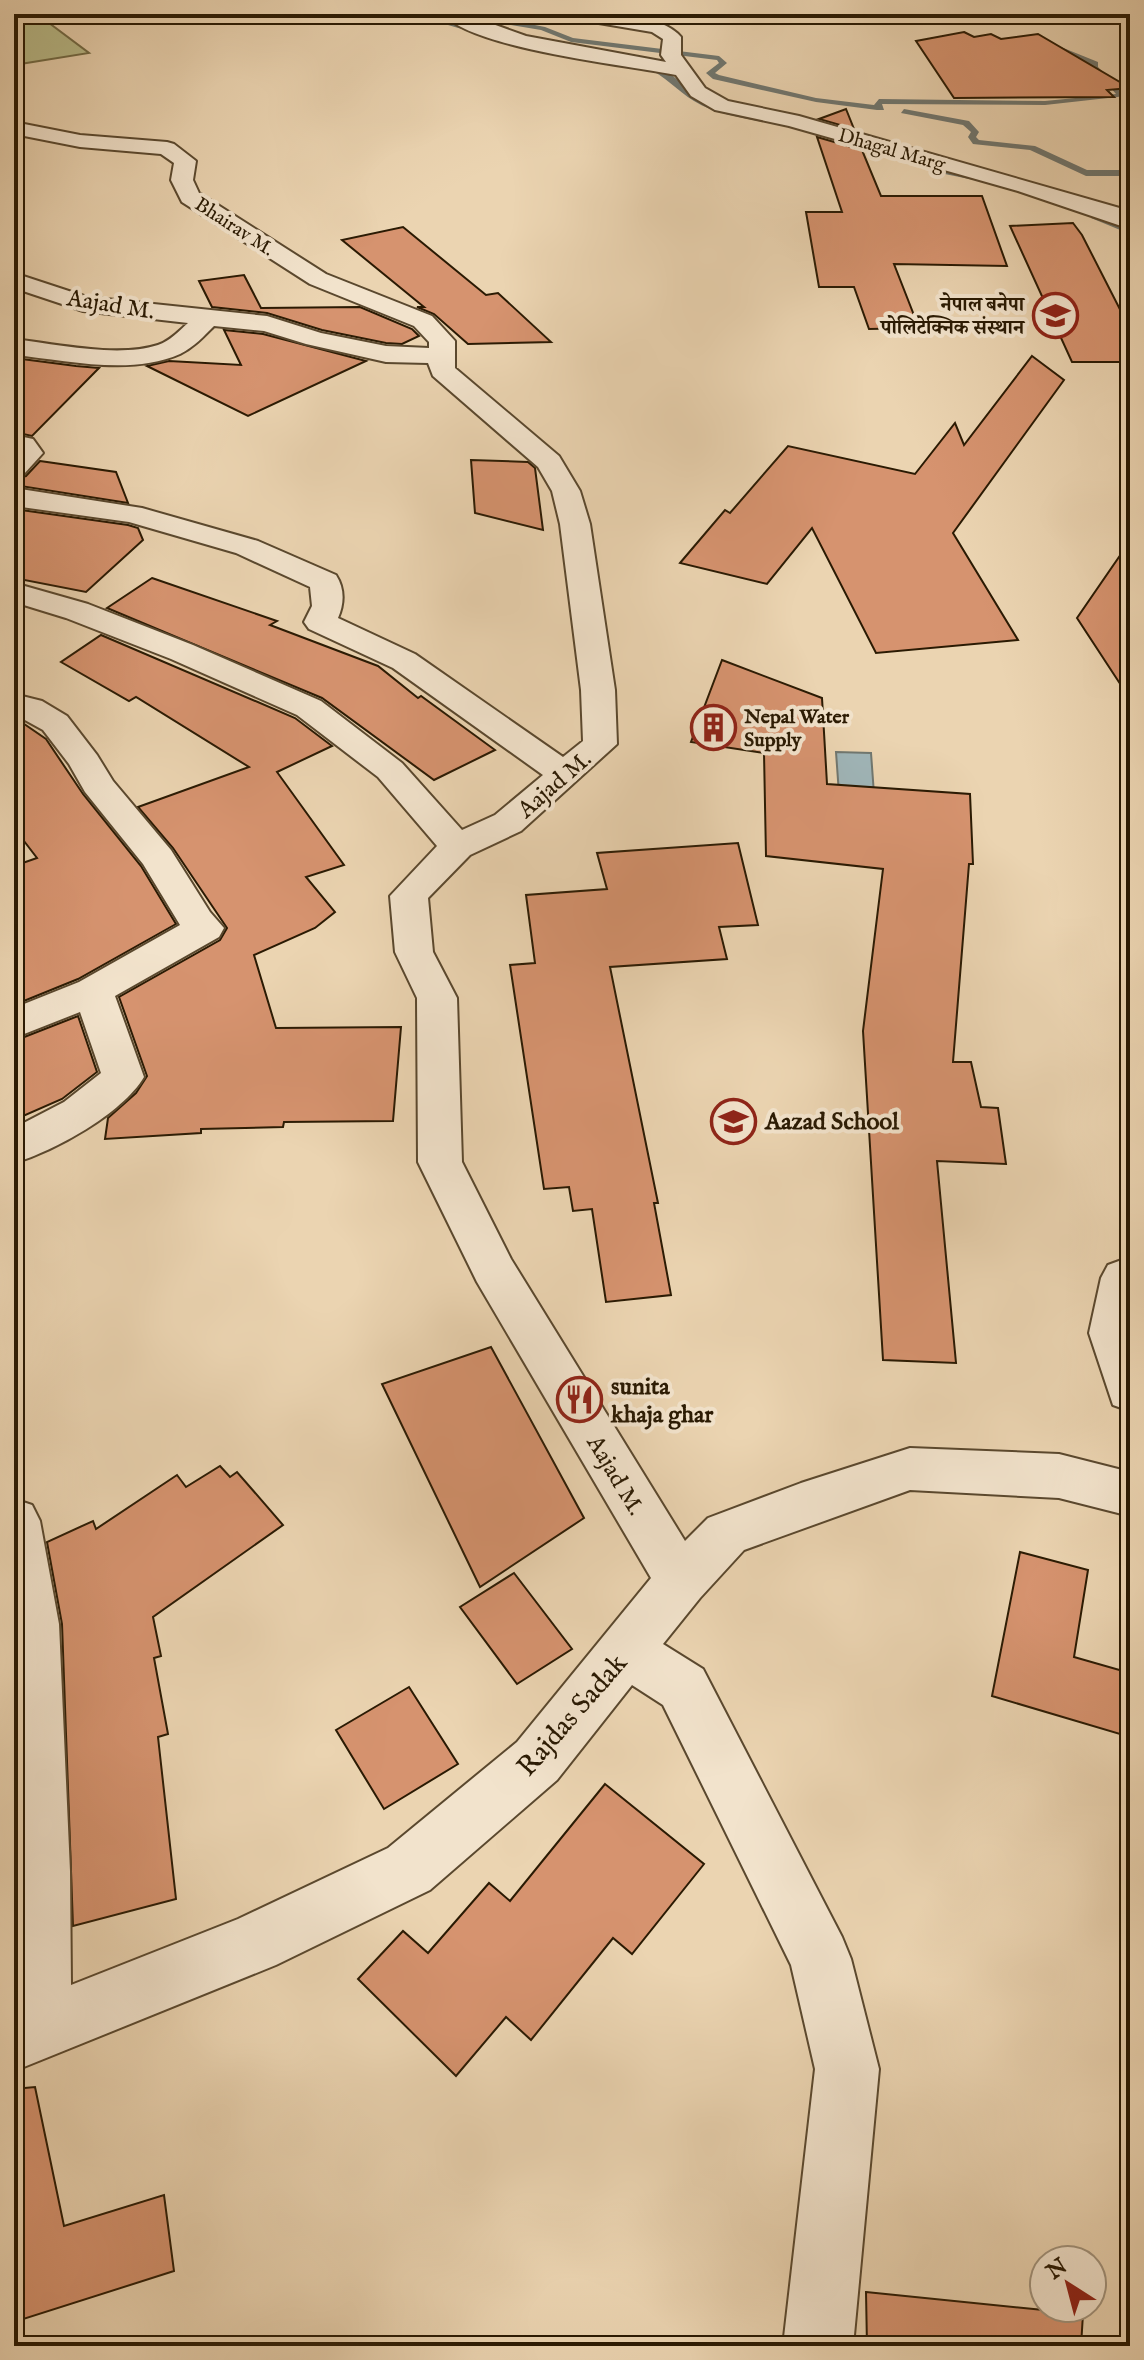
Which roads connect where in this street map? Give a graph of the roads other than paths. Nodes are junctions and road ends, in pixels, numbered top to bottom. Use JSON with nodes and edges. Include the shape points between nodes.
{"nodes":[{"id":1,"x":452,"y":14,"type":"edge"},
{"id":2,"x":581,"y":15,"type":"edge"},
{"id":3,"x":677,"y":63,"type":"junction"},
{"id":4,"x":14,"y":128,"type":"edge"},
{"id":5,"x":1130,"y":222,"type":"edge"},
{"id":6,"x":14,"y":280,"type":"edge"},
{"id":7,"x":209,"y":316,"type":"junction"},
{"id":8,"x":14,"y":347,"type":"edge"},
{"id":9,"x":442,"y":370,"type":"junction"},
{"id":10,"x":14,"y":443,"type":"edge"},
{"id":11,"x":14,"y":468,"type":"edge"},
{"id":12,"x":14,"y":497,"type":"edge"},
{"id":13,"x":14,"y":592,"type":"edge"},
{"id":14,"x":14,"y":704,"type":"edge"},
{"id":15,"x":564,"y":774,"type":"junction"},
{"id":16,"x":457,"y":847,"type":"junction"},
{"id":17,"x":93,"y":991,"type":"junction"},
{"id":18,"x":14,"y":1024,"type":"edge"},
{"id":19,"x":14,"y":1147,"type":"edge"},
{"id":20,"x":1130,"y":1275,"type":"edge"},
{"id":21,"x":1130,"y":1391,"type":"edge"},
{"id":22,"x":1130,"y":1494,"type":"edge"},
{"id":23,"x":14,"y":1521,"type":"edge"},
{"id":24,"x":681,"y":1581,"type":"junction"},
{"id":25,"x":626,"y":1651,"type":"junction"},
{"id":26,"x":27,"y":2033,"type":"edge"},
{"id":27,"x":818,"y":2346,"type":"edge"}],
"edges":[{"from":1,"to":3,"type":"street","via":[[473,27],[524,40]]},
{"from":2,"to":3,"type":"street","name":"Dhagal Marg","via":[[657,27],[672,37]]},
{"from":3,"to":5,"type":"street","name":"Dhagal Marg","via":[[698,92],[722,106],[792,120],[1026,186]]},
{"from":4,"to":9,"type":"street","name":"Bhairav M.","via":[[80,141],[167,148],[185,161],[182,180],[201,205],[318,279],[423,321],[442,341]]},
{"from":6,"to":7,"type":"street","name":"Aajad M.","via":[[83,304]]},
{"from":7,"to":8,"type":"street","via":[[166,351],[86,354]]},
{"from":7,"to":9,"type":"street","name":"Aajad M.","via":[[267,324],[386,354],[439,356]]},
{"from":9,"to":15,"type":"street","name":"Aajad M.","via":[[549,462],[566,491],[598,690],[600,744]]},
{"from":10,"to":11,"type":"street","via":[[29,453]]},
{"from":12,"to":15,"type":"street","via":[[144,518],[247,547],[325,582],[328,606],[320,622],[404,661]]},
{"from":13,"to":16,"type":"street","via":[[182,652],[309,708],[390,770]]},
{"from":14,"to":17,"type":"street","via":[[55,723],[205,928]]},
{"from":15,"to":16,"type":"street","name":"Aajad M.","via":[[508,823]]},
{"from":16,"to":24,"type":"street","name":"Aajad M.","via":[[409,896],[414,952],[437,998],[440,1162],[493,1269]]},
{"from":17,"to":18,"type":"street"},
{"from":17,"to":19,"type":"street","via":[[123,1077],[79,1113]]},
{"from":20,"to":21,"type":"street","via":[[1124,1278],[1113,1333]]},
{"from":22,"to":24,"type":"street","name":"Rajdas Sadak","via":[[1059,1476],[910,1469],[726,1534]]},
{"from":23,"to":26,"type":"street","via":[[32,1624],[40,1871]]},
{"from":24,"to":25,"type":"street","name":"Rajdas Sadak"},
{"from":25,"to":26,"type":"street","name":"Rajdas Sadak","via":[[537,1761],[409,1869],[254,1943]]},
{"from":25,"to":27,"type":"street","via":[[683,1687],[820,1959],[847,2069]]}]}
